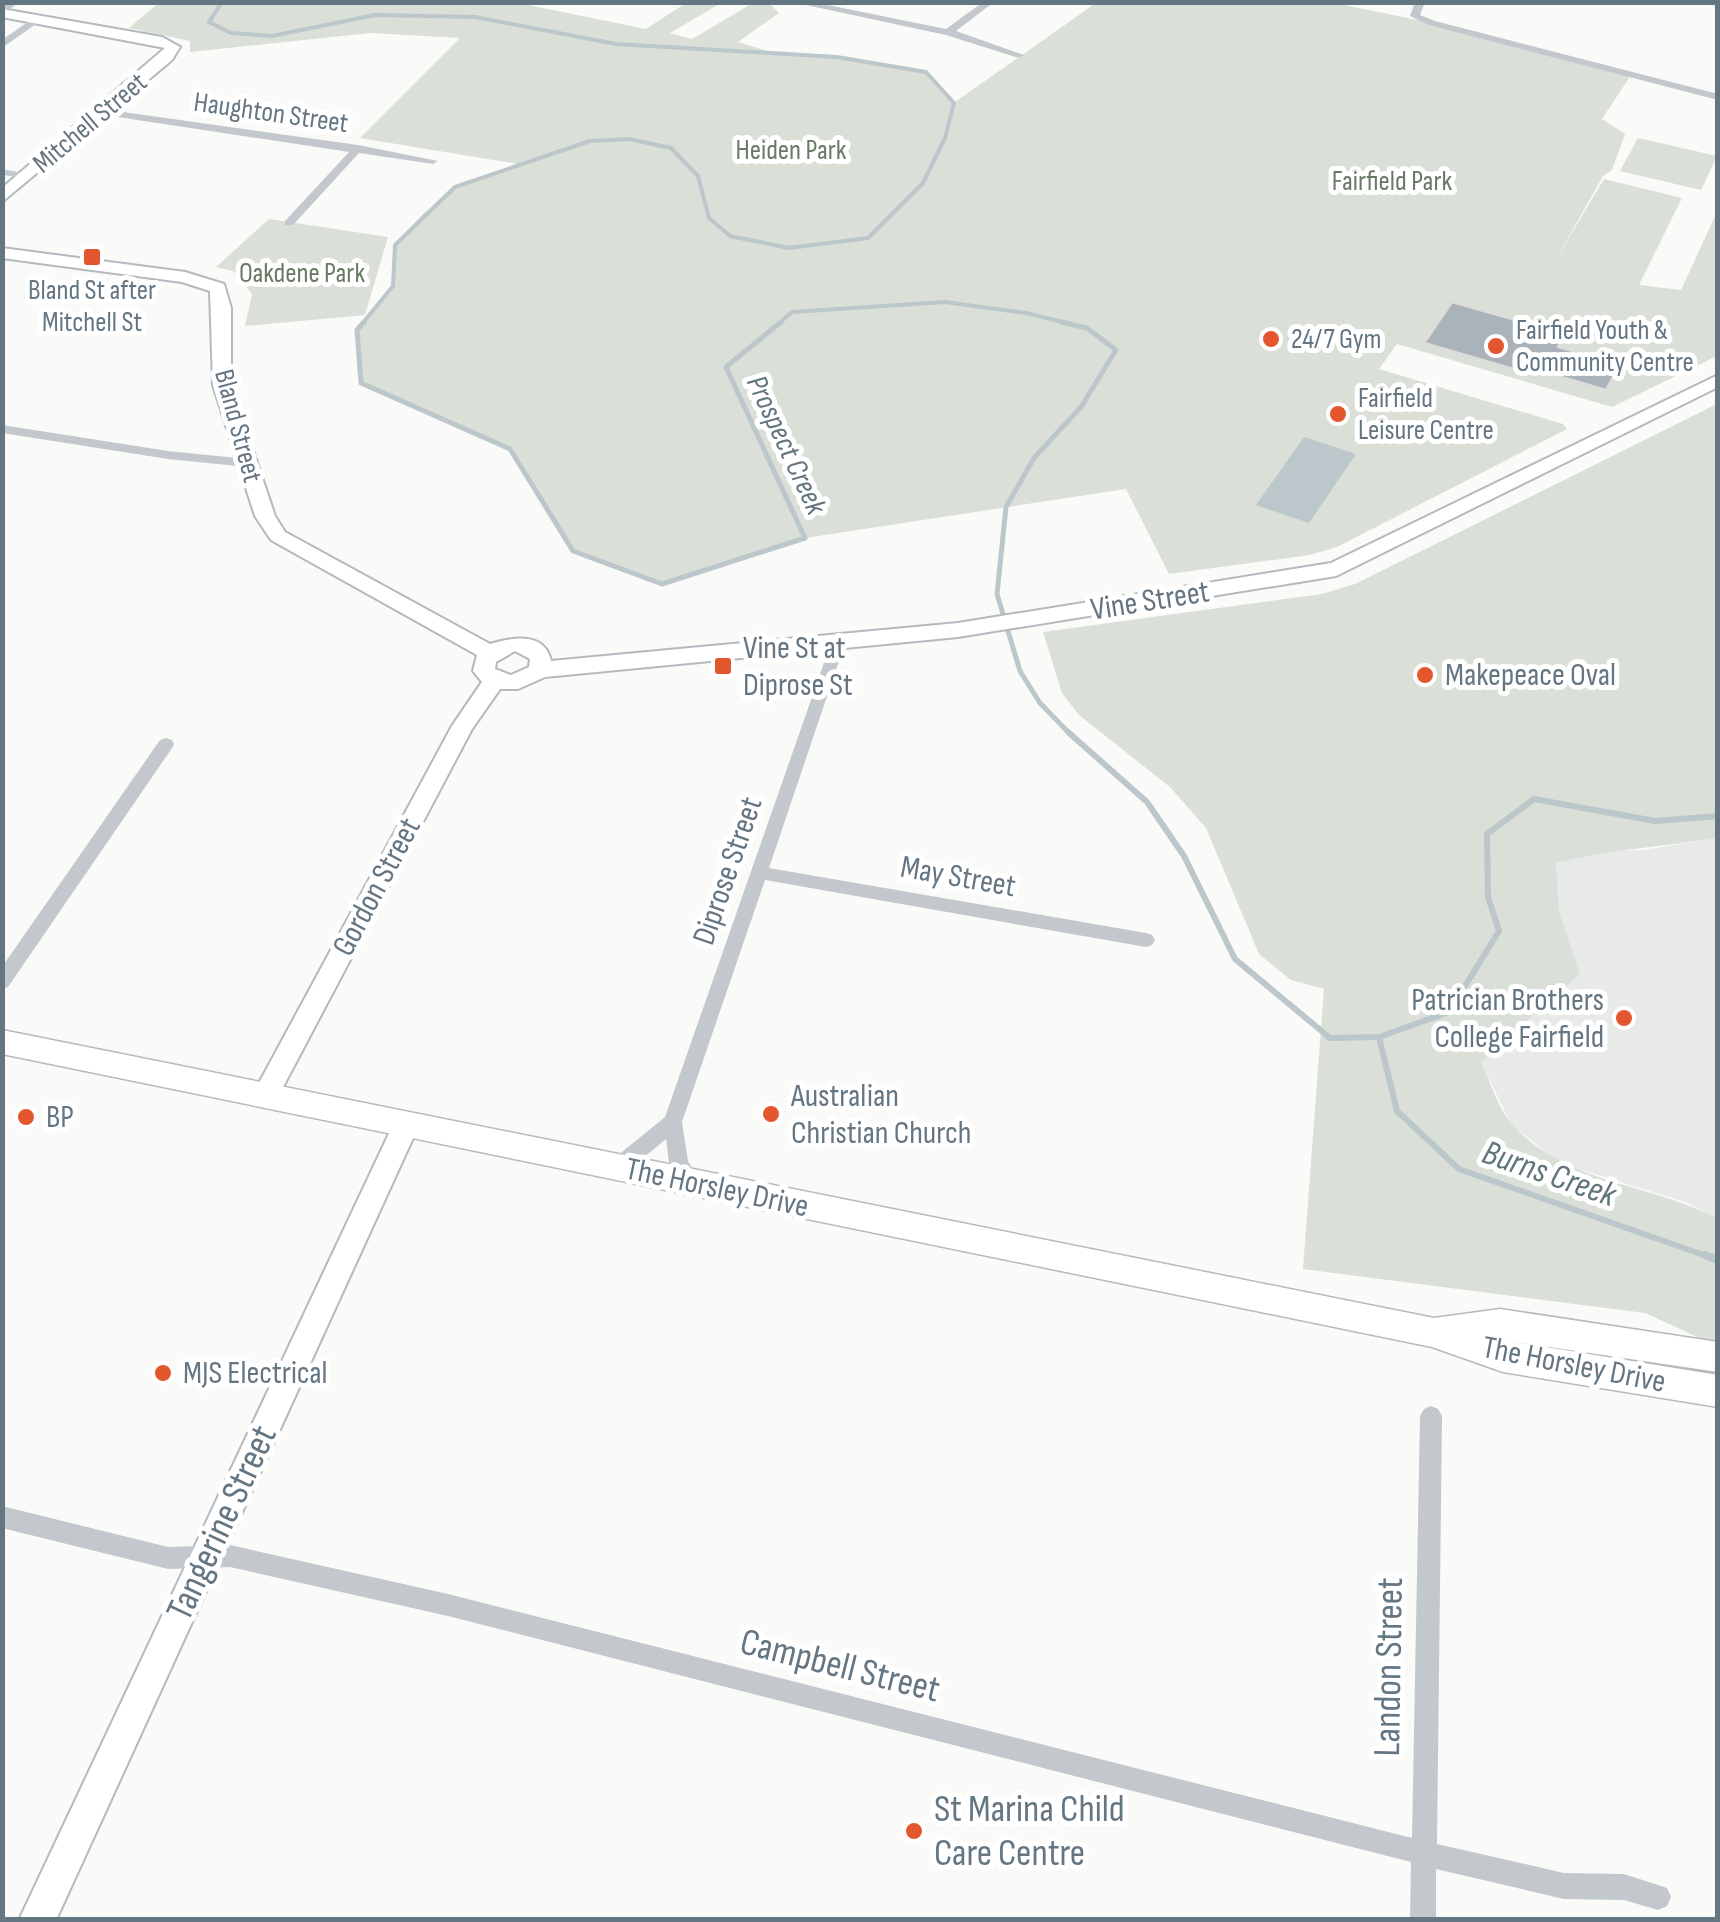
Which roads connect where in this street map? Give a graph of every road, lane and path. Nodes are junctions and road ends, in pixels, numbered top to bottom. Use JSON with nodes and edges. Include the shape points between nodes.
{"nodes":[{"id":1,"x":16,"y":2,"type":"edge"},
{"id":2,"x":796,"y":2,"type":"edge"},
{"id":3,"x":990,"y":2,"type":"edge"},
{"id":4,"x":1420,"y":2,"type":"edge"},
{"id":5,"x":2,"y":13,"type":"edge"},
{"id":6,"x":38,"y":19,"type":"junction"},
{"id":7,"x":948,"y":32,"type":"junction"},
{"id":8,"x":2,"y":45,"type":"edge"},
{"id":9,"x":1019,"y":55,"type":"dead end"},
{"id":10,"x":1718,"y":97,"type":"edge"},
{"id":11,"x":102,"y":112,"type":"junction"},
{"id":12,"x":358,"y":148,"type":"junction"},
{"id":13,"x":433,"y":161,"type":"dead end"},
{"id":14,"x":2,"y":172,"type":"edge"},
{"id":15,"x":28,"y":175,"type":"junction"},
{"id":16,"x":2,"y":197,"type":"edge"},
{"id":17,"x":288,"y":222,"type":"dead end"},
{"id":18,"x":2,"y":252,"type":"edge"},
{"id":19,"x":1718,"y":380,"type":"edge"},
{"id":20,"x":2,"y":429,"type":"edge"},
{"id":21,"x":246,"y":462,"type":"junction"},
{"id":22,"x":840,"y":640,"type":"junction"},
{"id":23,"x":490,"y":653,"type":"junction"},
{"id":24,"x":539,"y":670,"type":"junction"},
{"id":25,"x":494,"y":680,"type":"junction"},
{"id":26,"x":166,"y":744,"type":"dead end"},
{"id":27,"x":760,"y":872,"type":"junction"},
{"id":28,"x":1146,"y":940,"type":"dead end"},
{"id":29,"x":2,"y":982,"type":"edge"},
{"id":30,"x":2,"y":1042,"type":"edge"},
{"id":31,"x":266,"y":1096,"type":"junction"},
{"id":32,"x":673,"y":1122,"type":"junction"},
{"id":33,"x":406,"y":1125,"type":"junction"},
{"id":34,"x":618,"y":1168,"type":"junction"},
{"id":35,"x":690,"y":1182,"type":"junction"},
{"id":36,"x":1432,"y":1332,"type":"junction"},
{"id":37,"x":1718,"y":1357,"type":"edge"},
{"id":38,"x":1718,"y":1392,"type":"edge"},
{"id":39,"x":1431,"y":1416,"type":"dead end"},
{"id":40,"x":2,"y":1517,"type":"edge"},
{"id":41,"x":207,"y":1556,"type":"junction"},
{"id":42,"x":1423,"y":1853,"type":"junction"},
{"id":43,"x":1658,"y":1897,"type":"dead end"},
{"id":44,"x":37,"y":1920,"type":"edge"},
{"id":45,"x":1423,"y":1920,"type":"edge"}],
"edges":[{"from":1,"to":5,"type":"street"},
{"from":2,"to":7,"type":"street"},
{"from":3,"to":7,"type":"street"},
{"from":4,"to":10,"type":"street","via":[[1415,16],[1432,23]]},
{"from":5,"to":6,"type":"street"},
{"from":6,"to":8,"type":"street"},
{"from":6,"to":11,"type":"street","name":"Mitchell Street","via":[[173,46]]},
{"from":7,"to":9,"type":"street"},
{"from":11,"to":12,"type":"street","name":"Haughton Street"},
{"from":11,"to":15,"type":"street","name":"Mitchell Street"},
{"from":12,"to":13,"type":"street","name":"Haughton Street"},
{"from":12,"to":17,"type":"street"},
{"from":14,"to":15,"type":"street"},
{"from":15,"to":16,"type":"street","name":"Mitchell Street"},
{"from":18,"to":21,"type":"street","name":"Bland Street","via":[[199,279],[218,288],[220,370]]},
{"from":19,"to":22,"type":"street","name":"Vine Street","via":[[1356,562],[1057,616]]},
{"from":20,"to":21,"type":"street"},
{"from":21,"to":23,"type":"street","name":"Bland Street","via":[[278,536]]},
{"from":22,"to":24,"type":"street","name":"Vine Street"},
{"from":22,"to":27,"type":"street","name":"Diprose Street"},
{"from":23,"to":24,"type":"street","via":[[505,645],[531,647],[541,657]]},
{"from":23,"to":25,"type":"street","via":[[484,671]]},
{"from":24,"to":25,"type":"street","via":[[519,682]]},
{"from":25,"to":31,"type":"street","name":"Gordon Street","via":[[463,726]]},
{"from":26,"to":29,"type":"street"},
{"from":27,"to":28,"type":"street","name":"May Street"},
{"from":27,"to":32,"type":"street","name":"Diprose Street"},
{"from":30,"to":31,"type":"main road","name":"The Horsley Drive"},
{"from":31,"to":33,"type":"main road","name":"The Horsley Drive"},
{"from":32,"to":34,"type":"street"},
{"from":32,"to":35,"type":"street","via":[[679,1162]]},
{"from":33,"to":34,"type":"main road","name":"The Horsley Drive"},
{"from":33,"to":41,"type":"street","name":"Tangerine Street"},
{"from":34,"to":35,"type":"main road","name":"The Horsley Drive"},
{"from":35,"to":36,"type":"main road","name":"The Horsley Drive"},
{"from":36,"to":37,"type":"main road","name":"The Horsley Drive","via":[[1500,1324]]},
{"from":36,"to":38,"type":"main road","name":"The Horsley Drive","via":[[1503,1357]]},
{"from":39,"to":42,"type":"street","name":"Landon Street"},
{"from":40,"to":41,"type":"street","name":"Campbell Street","via":[[168,1558]]},
{"from":41,"to":42,"type":"street","name":"Campbell Street","via":[[448,1605]]},
{"from":41,"to":44,"type":"street","name":"Tangerine Street"},
{"from":42,"to":43,"type":"street","name":"Campbell Street","via":[[1564,1886],[1624,1887]]},
{"from":42,"to":45,"type":"street","name":"Landon Street"}]}
